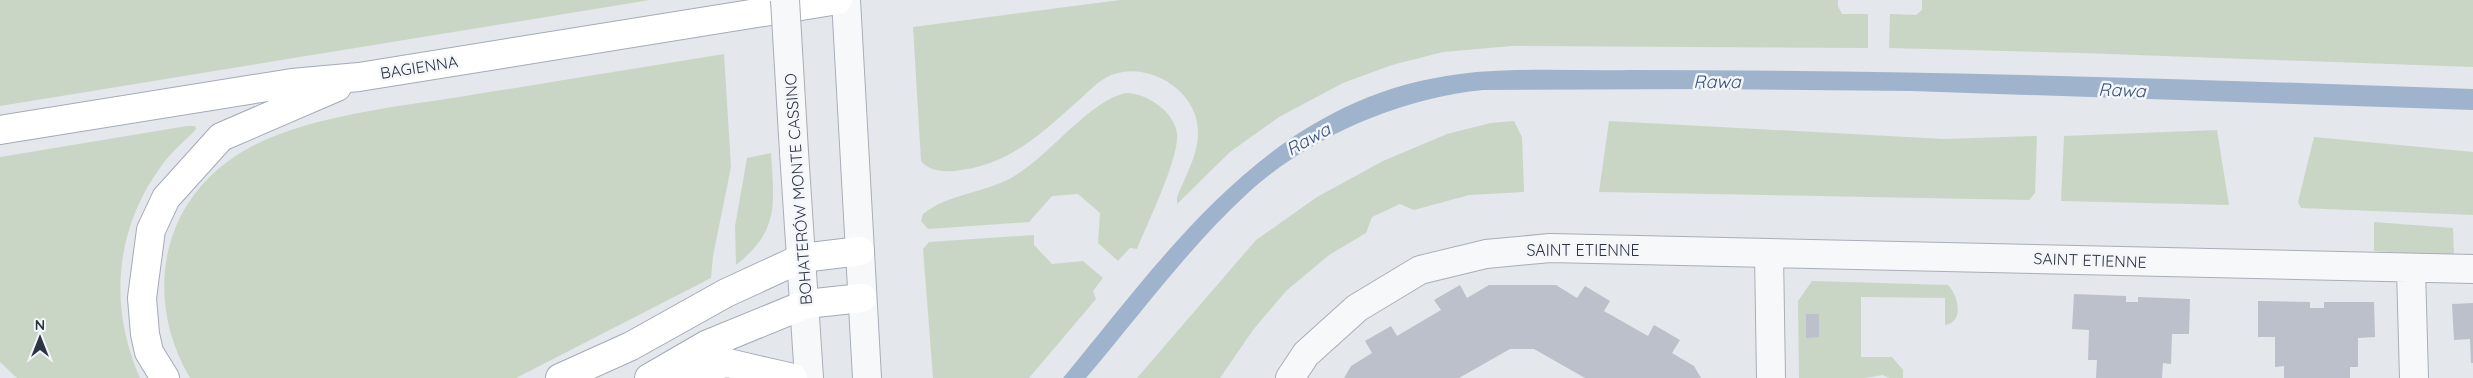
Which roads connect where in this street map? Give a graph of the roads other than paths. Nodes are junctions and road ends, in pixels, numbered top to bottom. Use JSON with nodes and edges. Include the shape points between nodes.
{"nodes":[{"id":1,"x":785,"y":0,"type":"edge"},
{"id":2,"x":838,"y":0,"type":"edge"},
{"id":3,"x":846,"y":0,"type":"edge"},
{"id":4,"x":358,"y":77,"type":"junction"},
{"id":5,"x":0,"y":130,"type":"edge"},
{"id":6,"x":860,"y":251,"type":"junction"},
{"id":7,"x":1769,"y":253,"type":"junction"},
{"id":8,"x":802,"y":258,"type":"junction"},
{"id":9,"x":2411,"y":269,"type":"junction"},
{"id":10,"x":2473,"y":269,"type":"edge"},
{"id":11,"x":862,"y":298,"type":"junction"},
{"id":12,"x":806,"y":304,"type":"junction"},
{"id":13,"x":165,"y":378,"type":"edge"},
{"id":14,"x":560,"y":378,"type":"edge"},
{"id":15,"x":650,"y":378,"type":"edge"},
{"id":16,"x":793,"y":378,"type":"edge"},
{"id":17,"x":809,"y":378,"type":"edge"},
{"id":18,"x":867,"y":378,"type":"edge"},
{"id":19,"x":1290,"y":378,"type":"edge"},
{"id":20,"x":1770,"y":378,"type":"edge"},
{"id":21,"x":2414,"y":378,"type":"edge"}],
"edges":[{"from":1,"to":8,"type":"street","name":"BOHATERÓW MONTE CASSINO","bridge":true},
{"from":2,"to":4,"type":"main road","name":"BAGIENNA"},
{"from":3,"to":6,"type":"street"},
{"from":4,"to":5,"type":"main road","name":"BAGIENNA","via":[[292,83]]},
{"from":4,"to":13,"type":"main road","via":[[221,137],[166,198],[151,230],[142,298],[149,352]]},
{"from":6,"to":8,"type":"main road"},
{"from":6,"to":11,"type":"street"},
{"from":7,"to":9,"type":"street","name":"SAINT ETIENNE"},
{"from":7,"to":19,"type":"street","name":"SAINT ETIENNE","via":[[1550,248],[1486,254],[1420,270],[1357,308],[1306,354]]},
{"from":7,"to":20,"type":"street"},
{"from":8,"to":12,"type":"street","name":"BOHATERÓW MONTE CASSINO"},
{"from":8,"to":14,"type":"main road","via":[[726,293],[631,346]]},
{"from":9,"to":10,"type":"street","name":"SAINT ETIENNE"},
{"from":9,"to":21,"type":"street"},
{"from":11,"to":12,"type":"main road"},
{"from":11,"to":18,"type":"street"},
{"from":12,"to":15,"type":"main road","via":[[706,345]]},
{"from":12,"to":17,"type":"street","name":"BOHATERÓW MONTE CASSINO"},
{"from":15,"to":16,"type":"main road","via":[[728,363]]}]}
